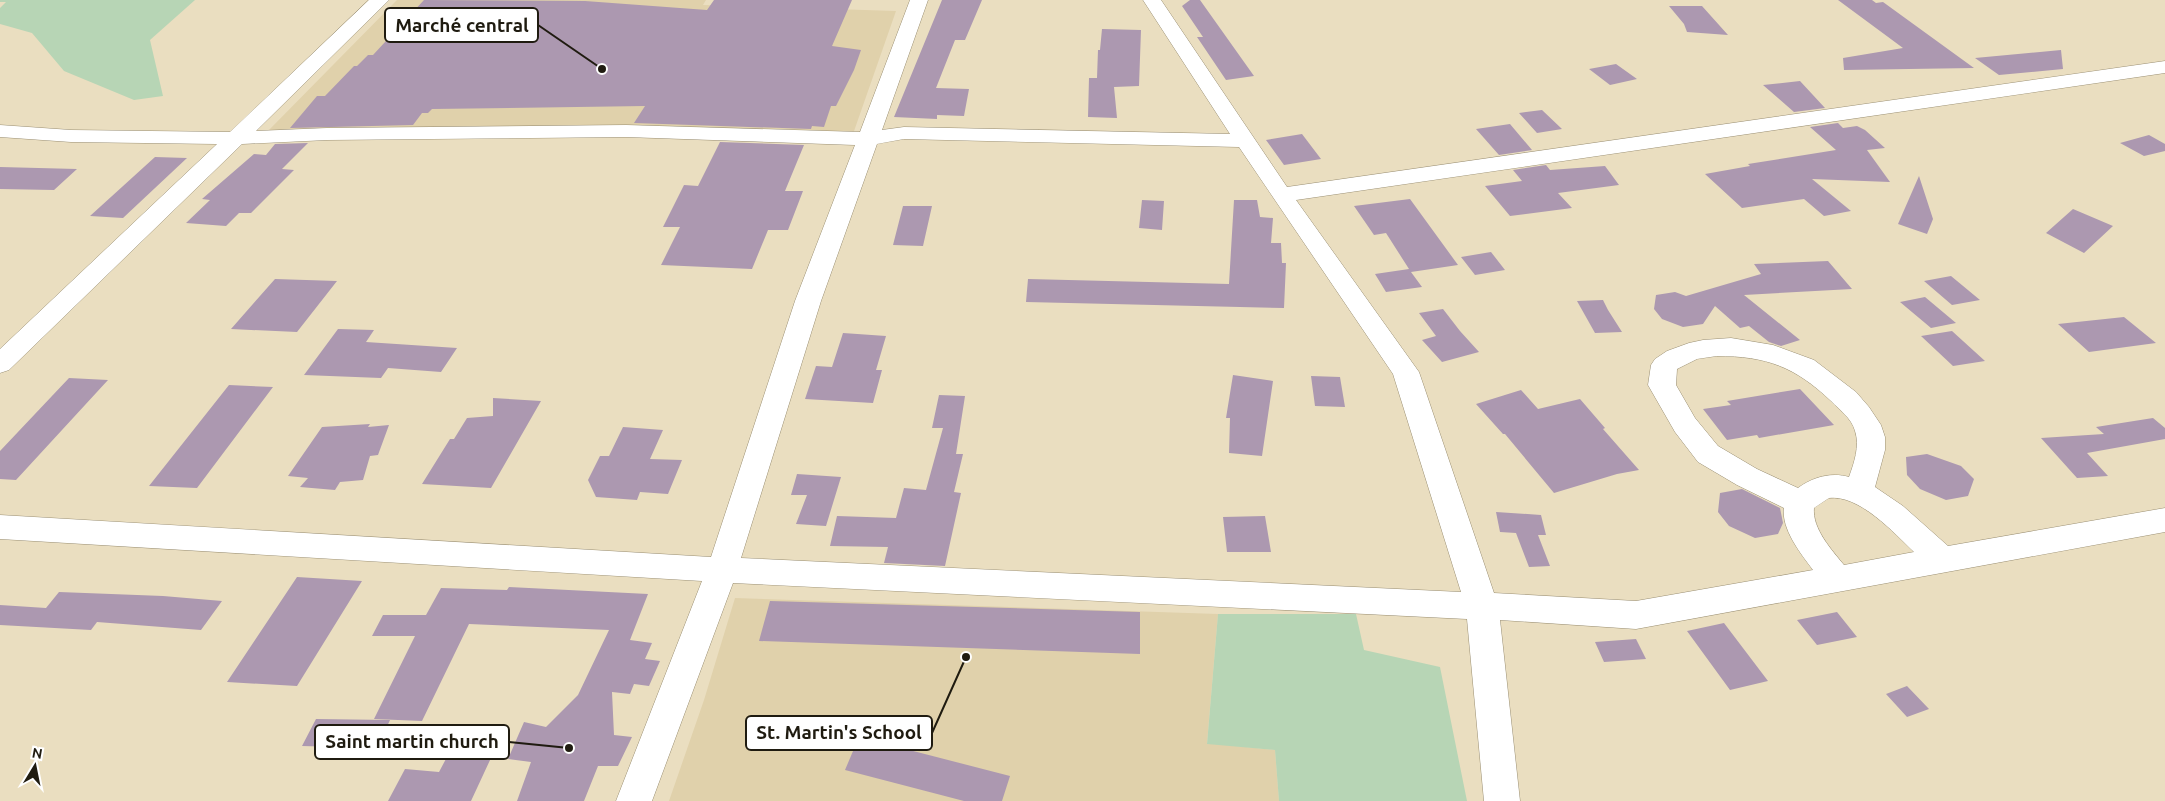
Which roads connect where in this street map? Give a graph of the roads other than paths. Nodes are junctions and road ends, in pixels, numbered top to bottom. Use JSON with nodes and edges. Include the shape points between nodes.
{"nodes":[{"id":1,"x":380,"y":0,"type":"edge"},
{"id":2,"x":919,"y":0,"type":"edge"},
{"id":3,"x":1152,"y":0,"type":"edge"},
{"id":4,"x":2165,"y":67,"type":"edge"},
{"id":5,"x":0,"y":131,"type":"edge"},
{"id":6,"x":236,"y":138,"type":"junction"},
{"id":7,"x":867,"y":139,"type":"junction"},
{"id":8,"x":1246,"y":141,"type":"junction"},
{"id":9,"x":1280,"y":195,"type":"junction"},
{"id":10,"x":0,"y":364,"type":"edge"},
{"id":11,"x":1859,"y":491,"type":"junction"},
{"id":12,"x":1800,"y":503,"type":"junction"},
{"id":13,"x":2165,"y":520,"type":"edge"},
{"id":14,"x":0,"y":527,"type":"edge"},
{"id":15,"x":1942,"y":560,"type":"junction"},
{"id":16,"x":722,"y":570,"type":"junction"},
{"id":17,"x":1836,"y":579,"type":"junction"},
{"id":18,"x":1482,"y":606,"type":"junction"},
{"id":19,"x":634,"y":801,"type":"edge"},
{"id":20,"x":1502,"y":801,"type":"edge"}],
"edges":[{"from":1,"to":6,"type":"street"},
{"from":2,"to":7,"type":"street"},
{"from":3,"to":8,"type":"street"},
{"from":4,"to":9,"type":"street"},
{"from":5,"to":6,"type":"street","via":[[71,136]]},
{"from":6,"to":7,"type":"street","via":[[626,131]]},
{"from":6,"to":10,"type":"street"},
{"from":7,"to":8,"type":"street","via":[[904,133]]},
{"from":7,"to":16,"type":"street","via":[[808,301]]},
{"from":8,"to":9,"type":"street"},
{"from":9,"to":18,"type":"street","via":[[1406,372]]},
{"from":11,"to":12,"type":"street","via":[[1824,486]]},
{"from":11,"to":12,"type":"street","via":[[1872,443],[1862,415],[1827,381],[1804,365],[1746,347],[1725,346],[1673,358],[1664,365],[1662,385],[1685,425],[1708,454]]},
{"from":11,"to":15,"type":"street","via":[[1912,531]]},
{"from":12,"to":17,"type":"street","via":[[1798,513],[1804,530]]},
{"from":13,"to":15,"type":"street"},
{"from":14,"to":16,"type":"street"},
{"from":15,"to":17,"type":"street"},
{"from":16,"to":18,"type":"street"},
{"from":16,"to":19,"type":"street"},
{"from":17,"to":18,"type":"street","via":[[1636,615]]},
{"from":18,"to":20,"type":"street"}]}
